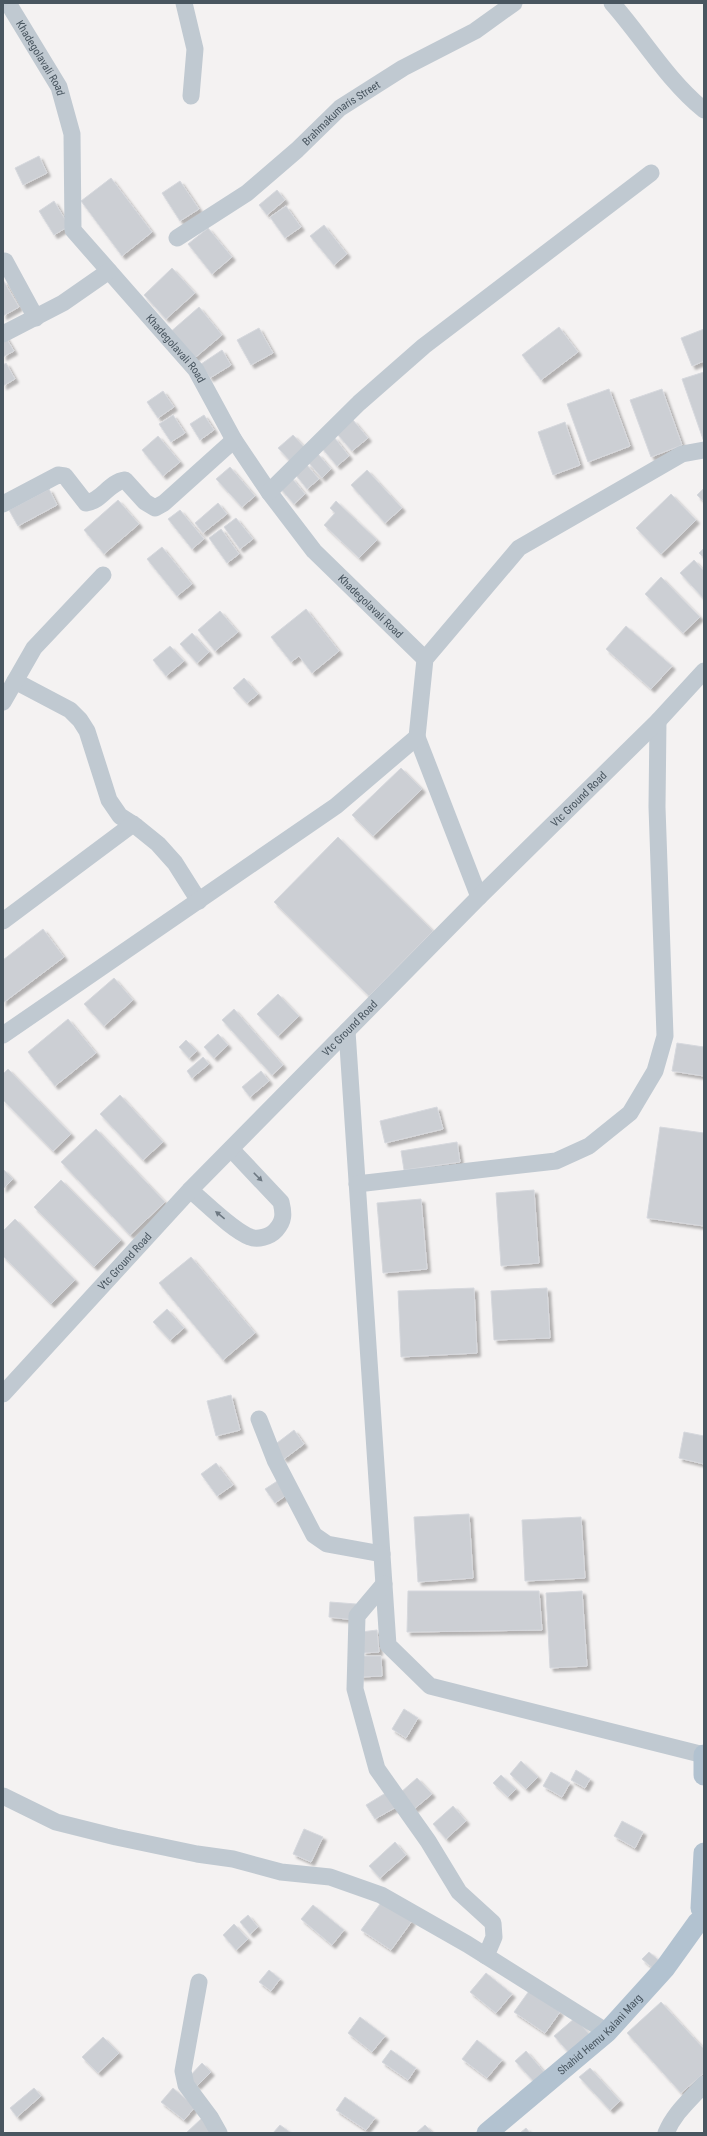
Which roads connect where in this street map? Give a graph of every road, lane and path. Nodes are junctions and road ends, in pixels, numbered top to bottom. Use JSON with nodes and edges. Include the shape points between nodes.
{"nodes":[{"id":1,"x":184,"y":3,"type":"edge"},
{"id":2,"x":514,"y":3,"type":"edge"},
{"id":3,"x":612,"y":3,"type":"edge"},
{"id":4,"x":7,"y":6,"type":"edge"},
{"id":5,"x":191,"y":96,"type":"dead end"},
{"id":6,"x":704,"y":110,"type":"edge"},
{"id":7,"x":651,"y":173,"type":"dead end"},
{"id":8,"x":177,"y":238,"type":"dead end"},
{"id":9,"x":3,"y":262,"type":"edge"},
{"id":10,"x":109,"y":271,"type":"junction"},
{"id":11,"x":36,"y":318,"type":"junction"},
{"id":12,"x":3,"y":334,"type":"edge"},
{"id":13,"x":234,"y":440,"type":"junction"},
{"id":14,"x":704,"y":450,"type":"edge"},
{"id":15,"x":269,"y":492,"type":"junction"},
{"id":16,"x":3,"y":504,"type":"edge"},
{"id":17,"x":103,"y":575,"type":"dead end"},
{"id":18,"x":425,"y":659,"type":"junction"},
{"id":19,"x":704,"y":671,"type":"edge"},
{"id":20,"x":15,"y":681,"type":"junction"},
{"id":21,"x":3,"y":702,"type":"edge"},
{"id":22,"x":658,"y":721,"type":"junction"},
{"id":23,"x":417,"y":737,"type":"junction"},
{"id":24,"x":133,"y":824,"type":"junction"},
{"id":25,"x":479,"y":897,"type":"junction"},
{"id":26,"x":199,"y":901,"type":"junction"},
{"id":27,"x":3,"y":921,"type":"edge"},
{"id":28,"x":347,"y":1031,"type":"junction"},
{"id":29,"x":3,"y":1035,"type":"edge"},
{"id":30,"x":231,"y":1149,"type":"junction"},
{"id":31,"x":358,"y":1184,"type":"junction"},
{"id":32,"x":190,"y":1190,"type":"junction"},
{"id":33,"x":3,"y":1394,"type":"edge"},
{"id":34,"x":258,"y":1419,"type":"dead end"},
{"id":35,"x":382,"y":1554,"type":"junction"},
{"id":36,"x":384,"y":1584,"type":"junction"},
{"id":37,"x":704,"y":1755,"type":"edge"},
{"id":38,"x":704,"y":1776,"type":"edge"},
{"id":39,"x":3,"y":1796,"type":"edge"},
{"id":40,"x":704,"y":1853,"type":"edge"},
{"id":41,"x":702,"y":1918,"type":"edge"},
{"id":42,"x":486,"y":1956,"type":"junction"},
{"id":43,"x":199,"y":1982,"type":"dead end"},
{"id":44,"x":607,"y":2032,"type":"junction"},
{"id":45,"x":704,"y":2084,"type":"edge"},
{"id":46,"x":219,"y":2133,"type":"edge"},
{"id":47,"x":487,"y":2133,"type":"edge"},
{"id":48,"x":666,"y":2133,"type":"edge"}],
"edges":[{"from":1,"to":5,"type":"street","via":[[195,50]]},
{"from":2,"to":8,"type":"street","name":"Brahmakumaris Street","via":[[475,31],[402,68],[340,108],[297,150],[247,192]]},
{"from":3,"to":6,"type":"street","via":[[687,96]]},
{"from":4,"to":10,"type":"street","name":"Khadegolavali Road","via":[[59,87],[72,134],[73,230]]},
{"from":7,"to":15,"type":"street","via":[[424,346],[360,403]]},
{"from":9,"to":11,"type":"street","via":[[5,261]]},
{"from":10,"to":11,"type":"street","via":[[63,303]]},
{"from":10,"to":13,"type":"street","name":"Khadegolavali Road","via":[[196,370]]},
{"from":11,"to":12,"type":"street"},
{"from":13,"to":15,"type":"street","name":"Khadegolavali Road"},
{"from":13,"to":16,"type":"street","via":[[164,503],[155,508],[145,502],[126,480],[118,481],[92,502],[86,503],[64,476],[58,475]]},
{"from":14,"to":18,"type":"street","via":[[682,454],[519,548]]},
{"from":15,"to":18,"type":"street","name":"Khadegolavali Road","via":[[314,551]]},
{"from":17,"to":20,"type":"street","via":[[34,648]]},
{"from":18,"to":23,"type":"street"},
{"from":19,"to":22,"type":"street","name":"Vtc Ground Road"},
{"from":20,"to":21,"type":"street"},
{"from":20,"to":24,"type":"street","via":[[70,710],[80,720],[87,731],[109,800],[120,816]]},
{"from":22,"to":25,"type":"street","name":"Vtc Ground Road"},
{"from":22,"to":31,"type":"street","via":[[657,807],[665,1036],[655,1071],[630,1112],[589,1146],[556,1161]]},
{"from":23,"to":25,"type":"street"},
{"from":23,"to":26,"type":"street","via":[[336,806]]},
{"from":24,"to":26,"type":"street","via":[[158,844],[175,863]]},
{"from":24,"to":27,"type":"street"},
{"from":25,"to":28,"type":"street","name":"Vtc Ground Road"},
{"from":26,"to":29,"type":"street"},
{"from":28,"to":30,"type":"street","name":"Vtc Ground Road"},
{"from":28,"to":31,"type":"street"},
{"from":30,"to":32,"type":"street","name":"Vtc Ground Road"},
{"from":30,"to":32,"type":"street","one_way":true,"via":[[281,1202],[282,1224],[273,1233],[263,1237],[251,1237]]},
{"from":31,"to":35,"type":"street"},
{"from":32,"to":33,"type":"street","name":"Vtc Ground Road"},
{"from":34,"to":35,"type":"street","via":[[314,1535],[327,1544]]},
{"from":35,"to":36,"type":"street"},
{"from":36,"to":37,"type":"street","via":[[388,1645],[430,1686]]},
{"from":36,"to":42,"type":"street","via":[[357,1616],[356,1689],[375,1762],[377,1769],[428,1841],[459,1892],[493,1923],[494,1936]]},
{"from":37,"to":38,"type":"main road"},
{"from":39,"to":42,"type":"street","via":[[56,1822],[116,1837],[233,1859],[281,1872],[330,1877],[381,1895]]},
{"from":40,"to":41,"type":"main road","name":"Shahid Hemu Kalani Marg"},
{"from":41,"to":44,"type":"main road","name":"Shahid Hemu Kalani Marg","via":[[666,1968]]},
{"from":42,"to":44,"type":"street"},
{"from":43,"to":46,"type":"street","via":[[183,2071],[186,2085]]},
{"from":44,"to":47,"type":"main road","name":"Shahid Hemu Kalani Marg"},
{"from":45,"to":48,"type":"street","via":[[679,2110]]}]}
